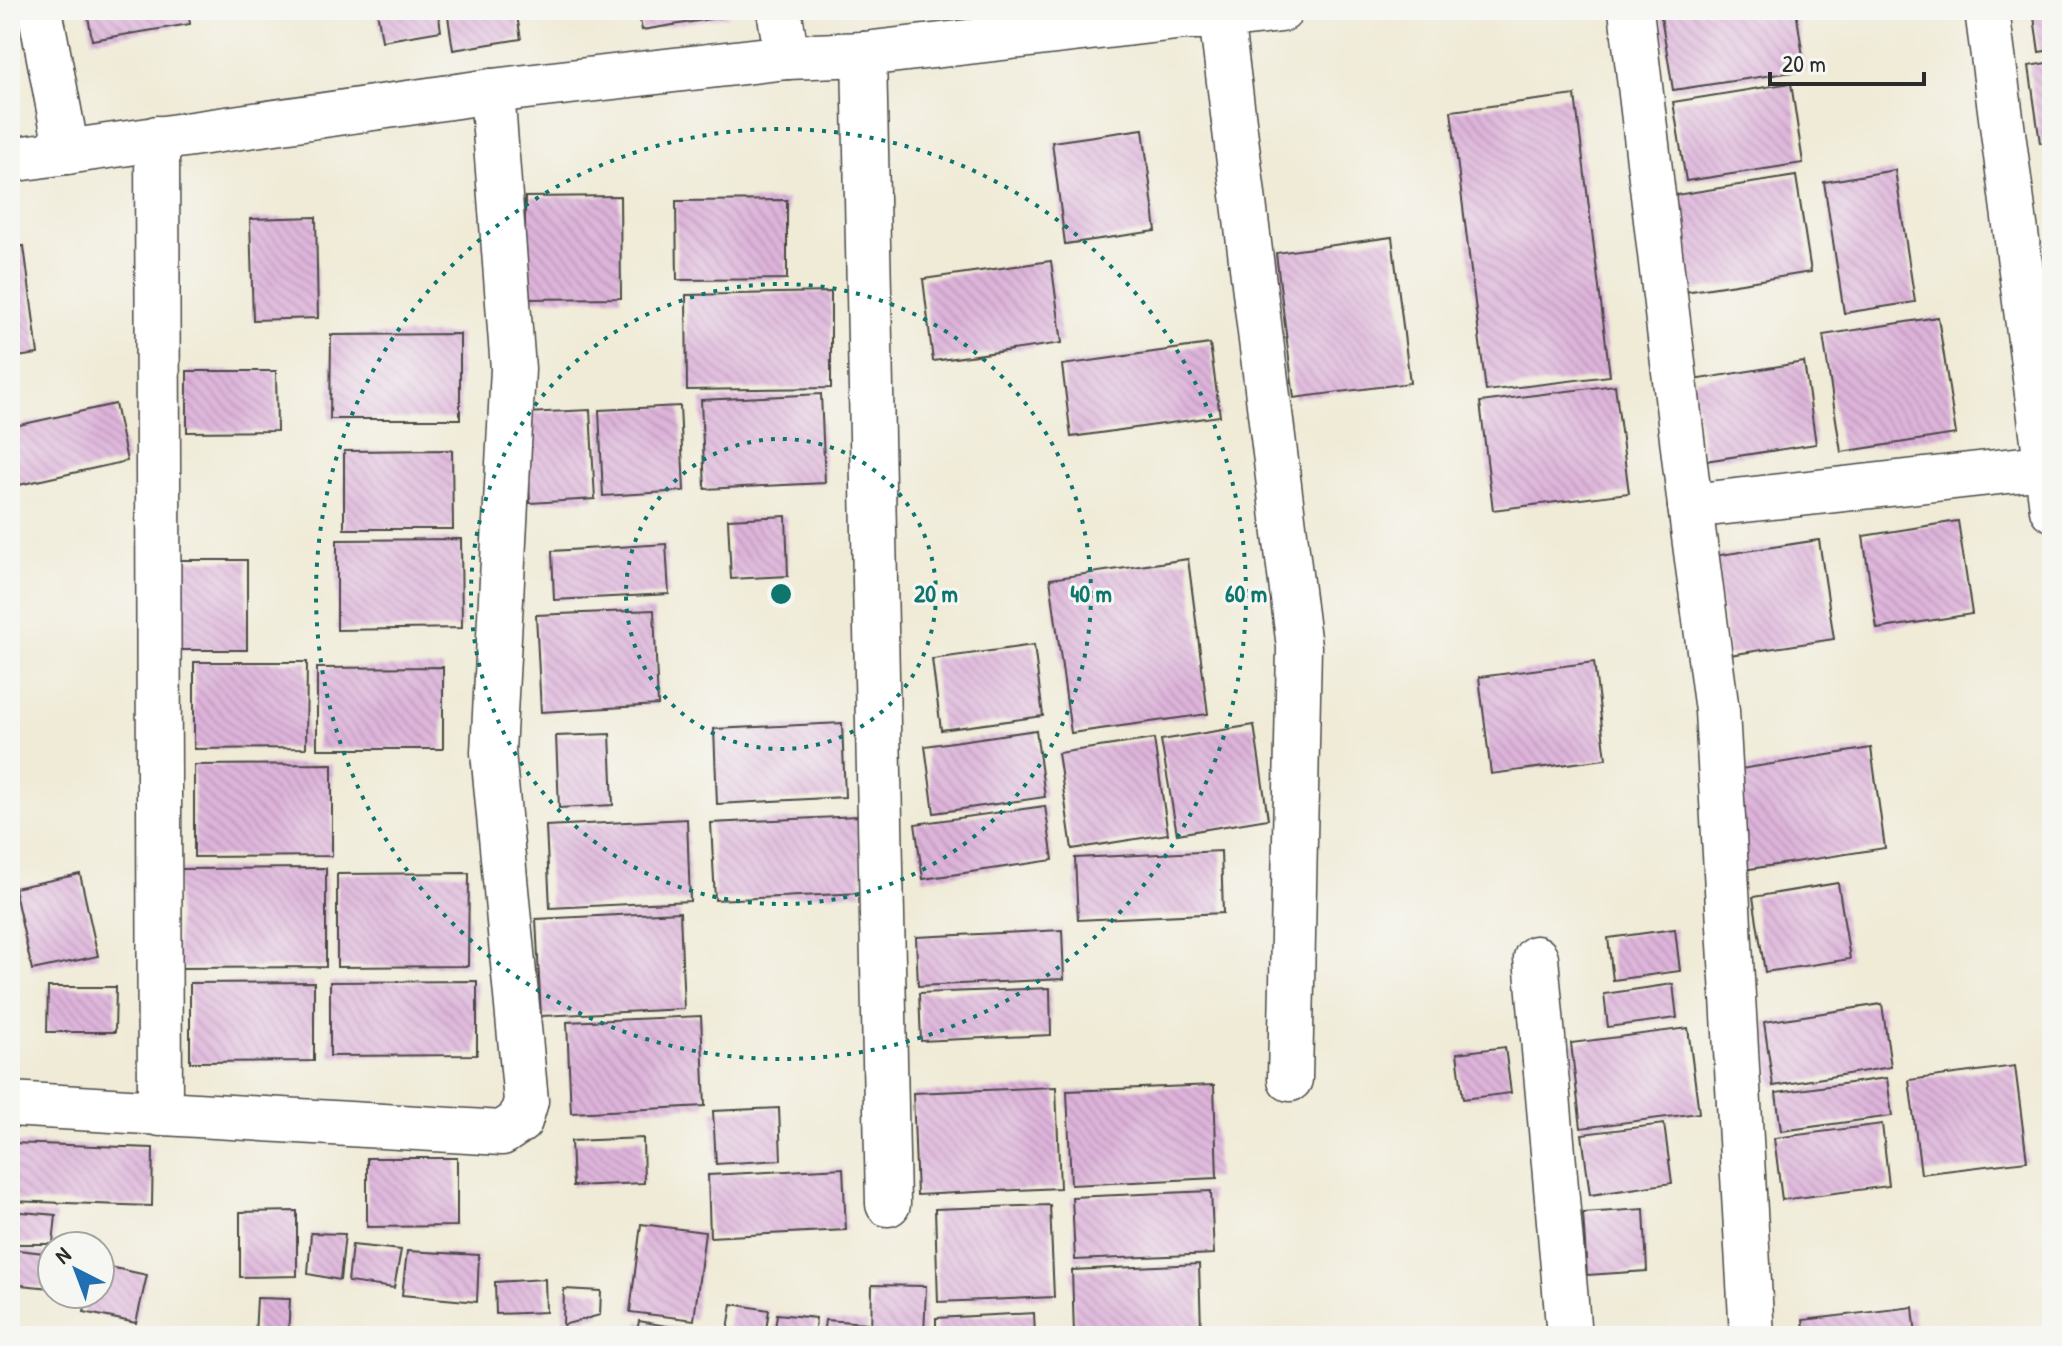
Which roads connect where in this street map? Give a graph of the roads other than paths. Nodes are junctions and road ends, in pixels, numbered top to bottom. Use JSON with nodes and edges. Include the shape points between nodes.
{"nodes":[{"id":1,"x":40,"y":10,"type":"edge"},
{"id":2,"x":779,"y":10,"type":"edge"},
{"id":3,"x":1281,"y":10,"type":"edge"},
{"id":4,"x":1631,"y":10,"type":"edge"},
{"id":5,"x":1987,"y":10,"type":"edge"},
{"id":6,"x":1196,"y":15,"type":"edge"},
{"id":7,"x":864,"y":54,"type":"junction"},
{"id":8,"x":787,"y":57,"type":"junction"},
{"id":9,"x":492,"y":91,"type":"junction"},
{"id":10,"x":157,"y":138,"type":"junction"},
{"id":11,"x":67,"y":152,"type":"junction"},
{"id":12,"x":10,"y":160,"type":"edge"},
{"id":13,"x":2050,"y":481,"type":"edge"},
{"id":14,"x":1690,"y":506,"type":"junction"},
{"id":15,"x":1536,"y":958,"type":"dead end"},
{"id":16,"x":1290,"y":1079,"type":"dead end"},
{"id":17,"x":10,"y":1104,"type":"edge"},
{"id":18,"x":160,"y":1114,"type":"junction"},
{"id":19,"x":888,"y":1204,"type":"dead end"},
{"id":20,"x":1569,"y":1336,"type":"edge"},
{"id":21,"x":1752,"y":1336,"type":"edge"}],
"edges":[{"from":1,"to":11,"type":"street"},
{"from":2,"to":8,"type":"street"},
{"from":3,"to":6,"type":"street"},
{"from":4,"to":14,"type":"street"},
{"from":5,"to":13,"type":"street"},
{"from":6,"to":7,"type":"street"},
{"from":6,"to":16,"type":"street","via":[[1299,647]]},
{"from":7,"to":8,"type":"street"},
{"from":7,"to":19,"type":"street"},
{"from":8,"to":9,"type":"street"},
{"from":9,"to":10,"type":"street"},
{"from":9,"to":18,"type":"street","via":[[513,369],[493,752],[526,1101],[520,1121],[502,1133]]},
{"from":10,"to":11,"type":"street"},
{"from":10,"to":18,"type":"street"},
{"from":11,"to":12,"type":"street"},
{"from":13,"to":14,"type":"street"},
{"from":14,"to":21,"type":"street","via":[[1717,711]]},
{"from":15,"to":20,"type":"street"},
{"from":17,"to":18,"type":"street"}]}
